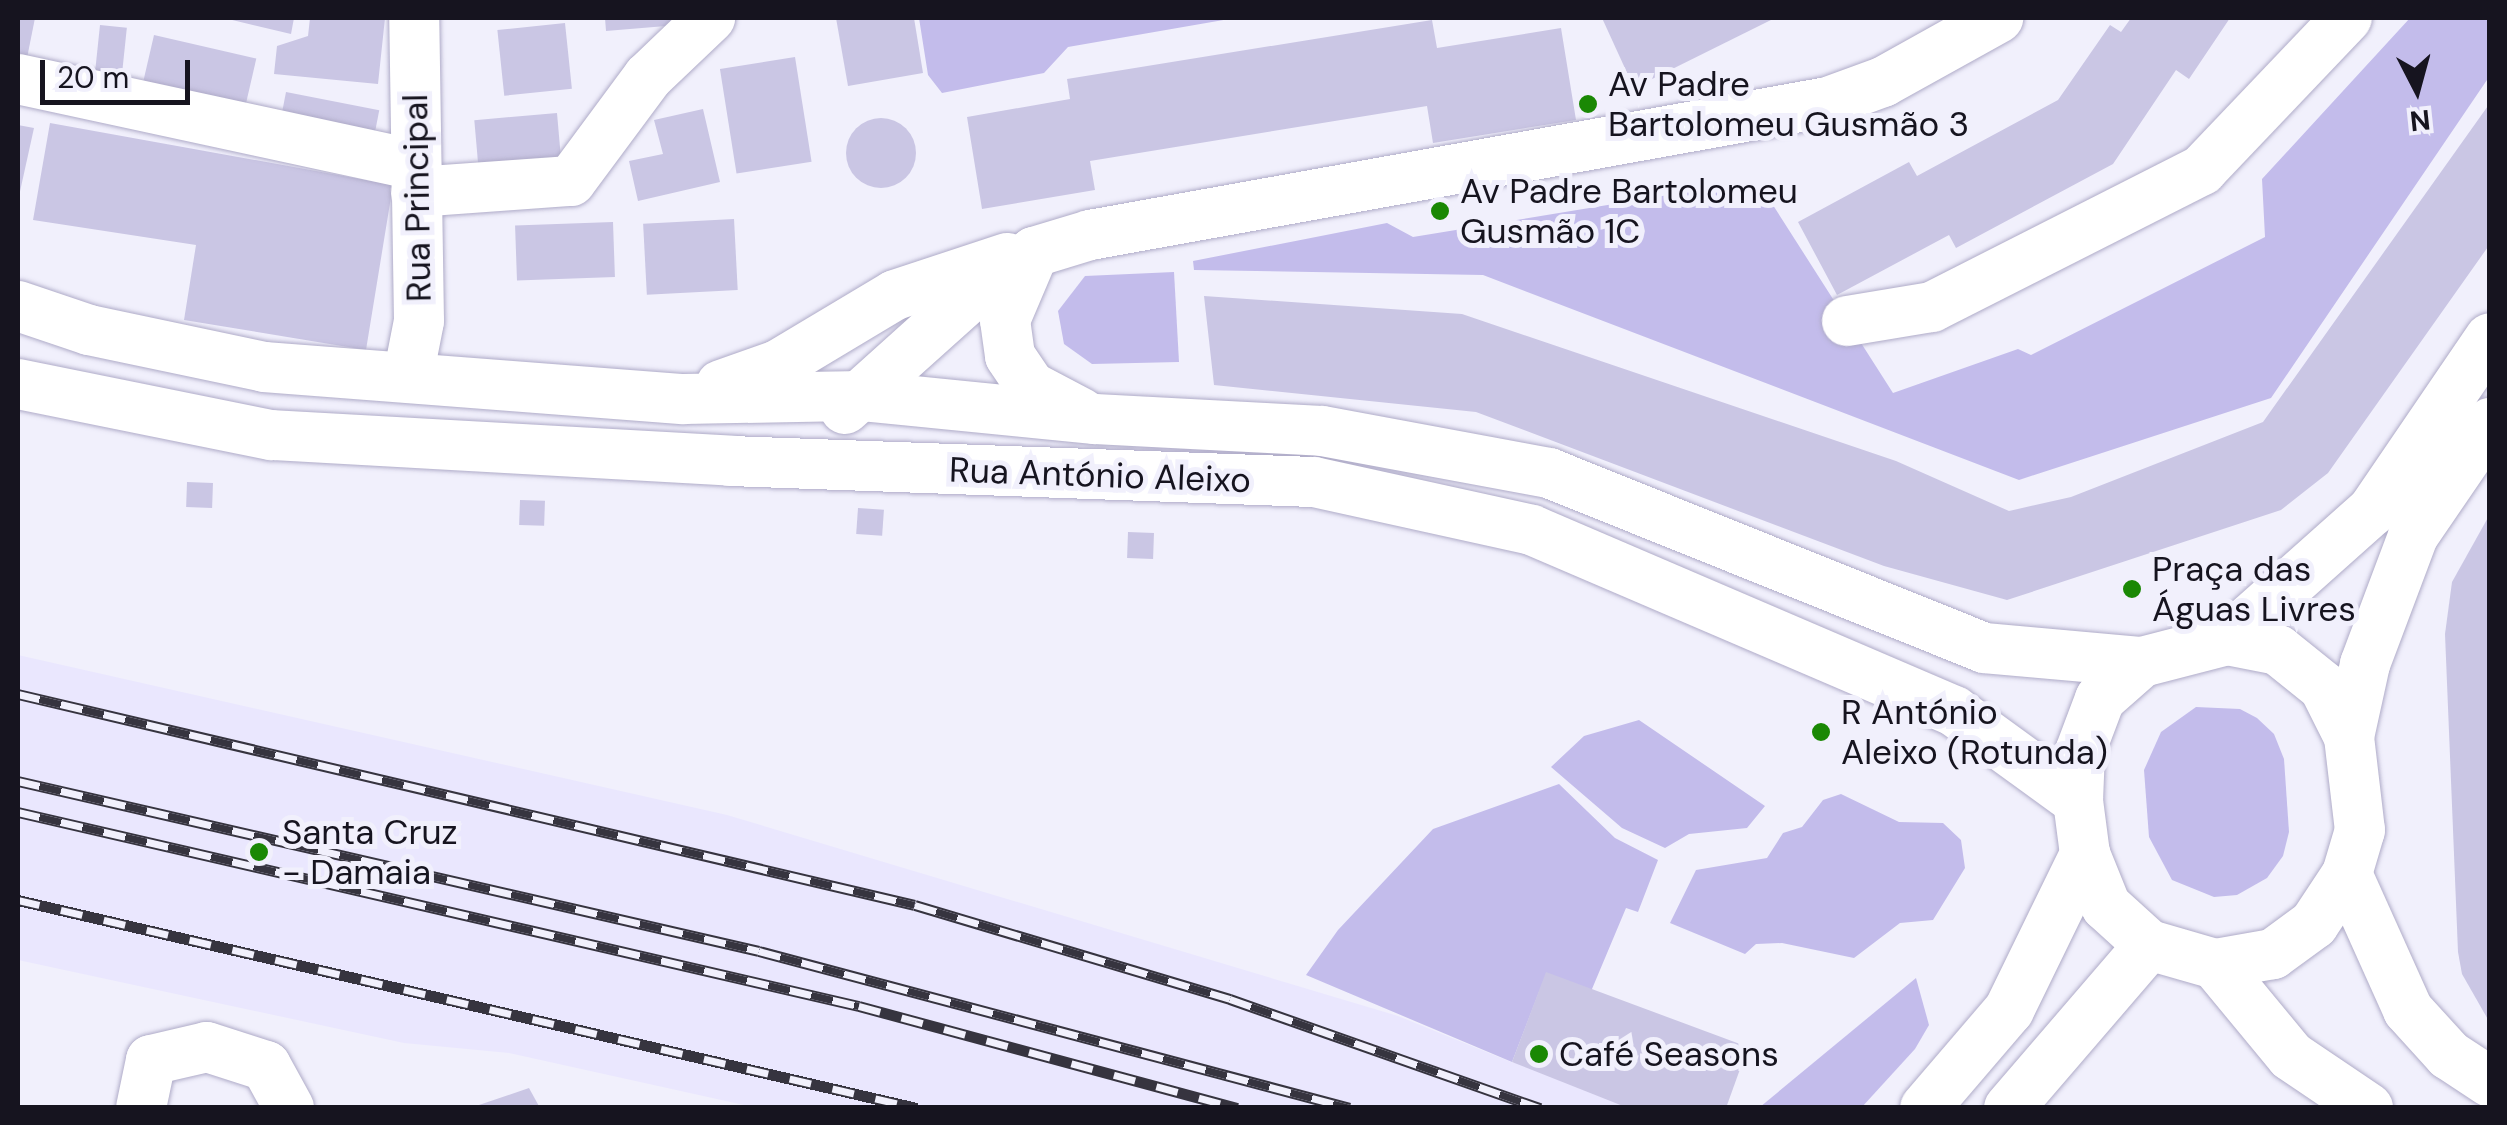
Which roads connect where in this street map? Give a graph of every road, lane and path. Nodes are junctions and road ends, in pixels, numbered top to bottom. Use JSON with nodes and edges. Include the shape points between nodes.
{"nodes":[{"id":1,"x":414,"y":18,"type":"edge"},
{"id":2,"x":710,"y":18,"type":"edge"},
{"id":3,"x":1998,"y":18,"type":"edge"},
{"id":4,"x":2346,"y":18,"type":"edge"},
{"id":5,"x":18,"y":79,"type":"edge"},
{"id":6,"x":416,"y":179,"type":"junction"},
{"id":7,"x":1034,"y":252,"type":"junction"},
{"id":8,"x":18,"y":306,"type":"edge"},
{"id":9,"x":1847,"y":321,"type":"dead end"},
{"id":10,"x":18,"y":324,"type":"edge"},
{"id":11,"x":89,"y":330,"type":"junction"},
{"id":12,"x":2490,"y":338,"type":"edge"},
{"id":13,"x":408,"y":377,"type":"junction"},
{"id":14,"x":30,"y":391,"type":"edge"},
{"id":15,"x":863,"y":396,"type":"junction"},
{"id":16,"x":684,"y":399,"type":"junction"},
{"id":17,"x":1094,"y":418,"type":"junction"},
{"id":18,"x":2490,"y":423,"type":"edge"},
{"id":19,"x":730,"y":461,"type":"junction"},
{"id":20,"x":2227,"y":640,"type":"junction"},
{"id":21,"x":2142,"y":662,"type":"junction"},
{"id":22,"x":2349,"y":736,"type":"junction"},
{"id":23,"x":2078,"y":801,"type":"junction"},
{"id":24,"x":2084,"y":854,"type":"junction"},
{"id":25,"x":2347,"y":874,"type":"junction"},
{"id":26,"x":2149,"y":945,"type":"junction"},
{"id":27,"x":2214,"y":964,"type":"junction"},
{"id":28,"x":2490,"y":1082,"type":"edge"},
{"id":29,"x":141,"y":1108,"type":"edge"},
{"id":30,"x":289,"y":1108,"type":"edge"},
{"id":31,"x":1925,"y":1108,"type":"edge"},
{"id":32,"x":2009,"y":1108,"type":"edge"},
{"id":33,"x":2368,"y":1108,"type":"edge"}],
"edges":[{"from":1,"to":6,"type":"street","name":"Rua Principal"},
{"from":2,"to":6,"type":"street","via":[[648,77],[571,181]]},
{"from":3,"to":7,"type":"street","via":[[1883,82],[1828,102],[1090,235]]},
{"from":4,"to":9,"type":"street","via":[[2202,170],[1932,307]]},
{"from":5,"to":6,"type":"street"},
{"from":6,"to":13,"type":"street","name":"Rua Principal","via":[[419,321]]},
{"from":7,"to":15,"type":"street","via":[[971,296]]},
{"from":7,"to":16,"type":"street","via":[[944,274],[852,317],[778,365]]},
{"from":7,"to":17,"type":"street","via":[[1004,320],[1010,356],[1030,386]]},
{"from":8,"to":11,"type":"street"},
{"from":10,"to":11,"type":"street"},
{"from":11,"to":13,"type":"street","name":"Rua António Aleixo","via":[[264,367]]},
{"from":12,"to":20,"type":"street","via":[[2372,510]]},
{"from":13,"to":16,"type":"street","name":"Rua António Aleixo"},
{"from":14,"to":19,"type":"street","name":"Rua António Aleixo","via":[[272,435]]},
{"from":15,"to":16,"type":"street","name":"Rua António Aleixo"},
{"from":15,"to":17,"type":"street","name":"Rua António Aleixo"},
{"from":15,"to":19,"type":"street","via":[[794,438]]},
{"from":17,"to":21,"type":"street","name":"Rua António Aleixo","via":[[1322,431],[1549,472],[1984,648]]},
{"from":18,"to":22,"type":"street","via":[[2412,536],[2365,664]]},
{"from":19,"to":23,"type":"street","name":"Rua António Aleixo","via":[[1314,482],[1532,530],[1954,711]]},
{"from":20,"to":21,"type":"street"},
{"from":20,"to":22,"type":"street","via":[[2278,650],[2324,687]]},
{"from":21,"to":23,"type":"street","via":[[2100,699],[2080,752]]},
{"from":22,"to":25,"type":"street","via":[[2360,830]]},
{"from":23,"to":24,"type":"street"},
{"from":24,"to":26,"type":"street","via":[[2106,906]]},
{"from":24,"to":31,"type":"street","via":[[2009,1010]]},
{"from":25,"to":27,"type":"street","via":[[2314,924],[2274,954]]},
{"from":25,"to":28,"type":"street","via":[[2408,1010],[2449,1055]]},
{"from":26,"to":27,"type":"street"},
{"from":26,"to":32,"type":"street"},
{"from":27,"to":33,"type":"street","via":[[2291,1056]]},
{"from":29,"to":30,"type":"street","via":[[151,1060],[207,1048],[266,1066]]}]}
